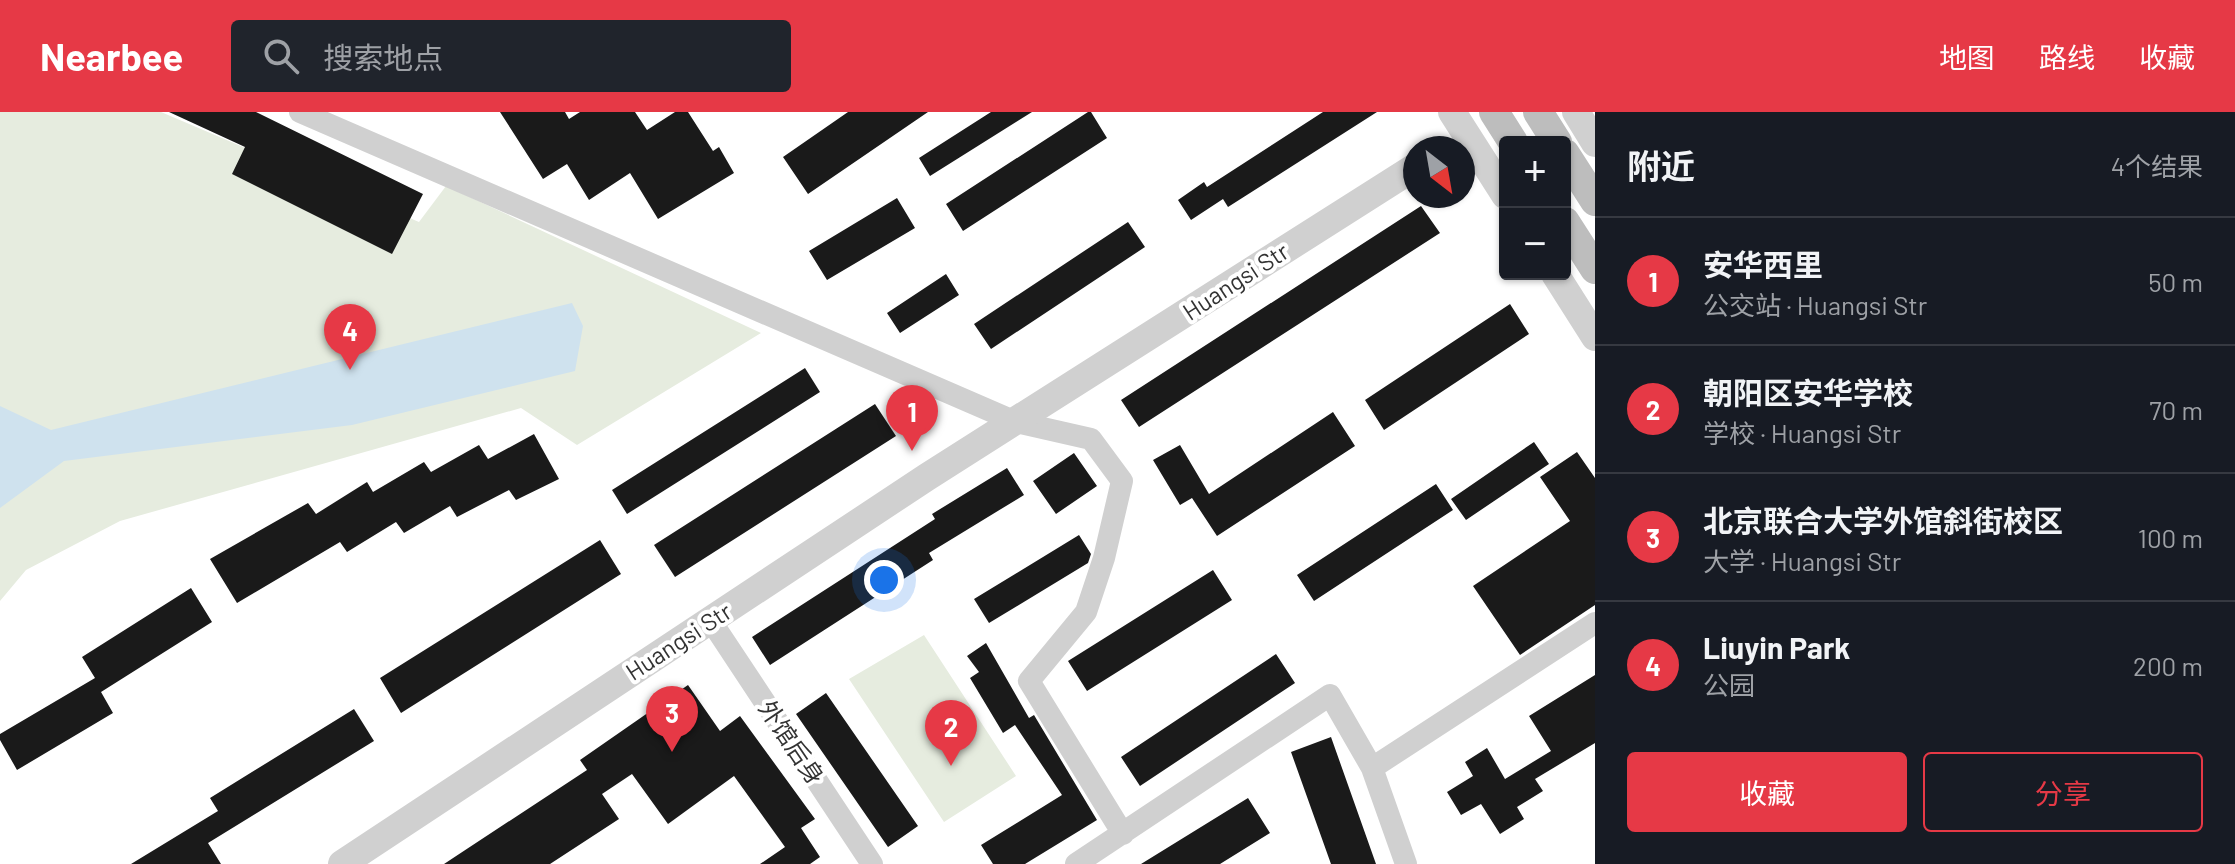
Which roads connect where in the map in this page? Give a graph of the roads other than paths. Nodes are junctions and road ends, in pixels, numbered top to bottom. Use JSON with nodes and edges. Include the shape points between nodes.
{"nodes":[{"id":1,"x":300,"y":112,"type":"edge"},
{"id":2,"x":1538,"y":112,"type":"edge"},
{"id":3,"x":1576,"y":112,"type":"edge"},
{"id":4,"x":1498,"y":113,"type":"edge"},
{"id":5,"x":1455,"y":131,"type":"edge"},
{"id":6,"x":1510,"y":136,"type":"edge"},
{"id":7,"x":1553,"y":136,"type":"edge"},
{"id":8,"x":1595,"y":143,"type":"edge"},
{"id":9,"x":1571,"y":163,"type":"edge"},
{"id":10,"x":1403,"y":175,"type":"edge"},
{"id":11,"x":1499,"y":187,"type":"edge"},
{"id":12,"x":1595,"y":201,"type":"edge"},
{"id":13,"x":1571,"y":231,"type":"edge"},
{"id":14,"x":1595,"y":269,"type":"edge"},
{"id":15,"x":1559,"y":280,"type":"edge"},
{"id":16,"x":1595,"y":337,"type":"edge"},
{"id":17,"x":1016,"y":422,"type":"junction"},
{"id":18,"x":711,"y":621,"type":"junction"},
{"id":19,"x":1595,"y":623,"type":"edge"},
{"id":20,"x":1372,"y":768,"type":"junction"},
{"id":21,"x":1123,"y":834,"type":"junction"},
{"id":22,"x":342,"y":864,"type":"edge"},
{"id":23,"x":872,"y":864,"type":"edge"},
{"id":24,"x":1076,"y":864,"type":"edge"},
{"id":25,"x":1406,"y":864,"type":"edge"}],
"edges":[{"from":1,"to":17,"type":"street"},
{"from":2,"to":7,"type":"main road"},
{"from":3,"to":8,"type":"street"},
{"from":4,"to":5,"type":"street"},
{"from":4,"to":6,"type":"main road"},
{"from":5,"to":11,"type":"street"},
{"from":9,"to":12,"type":"main road"},
{"from":10,"to":17,"type":"street","name":"Huangsi Str"},
{"from":13,"to":14,"type":"main road"},
{"from":15,"to":16,"type":"street"},
{"from":17,"to":18,"type":"street","name":"Huangsi Str"},
{"from":17,"to":21,"type":"street","via":[[1091,439],[1122,481],[1086,612],[1029,681]]},
{"from":18,"to":22,"type":"street","name":"Huangsi Str"},
{"from":18,"to":23,"type":"street","name":"外馆后身"},
{"from":19,"to":20,"type":"street"},
{"from":20,"to":21,"type":"street","via":[[1330,695]]},
{"from":20,"to":25,"type":"street"},
{"from":21,"to":24,"type":"street"}]}
